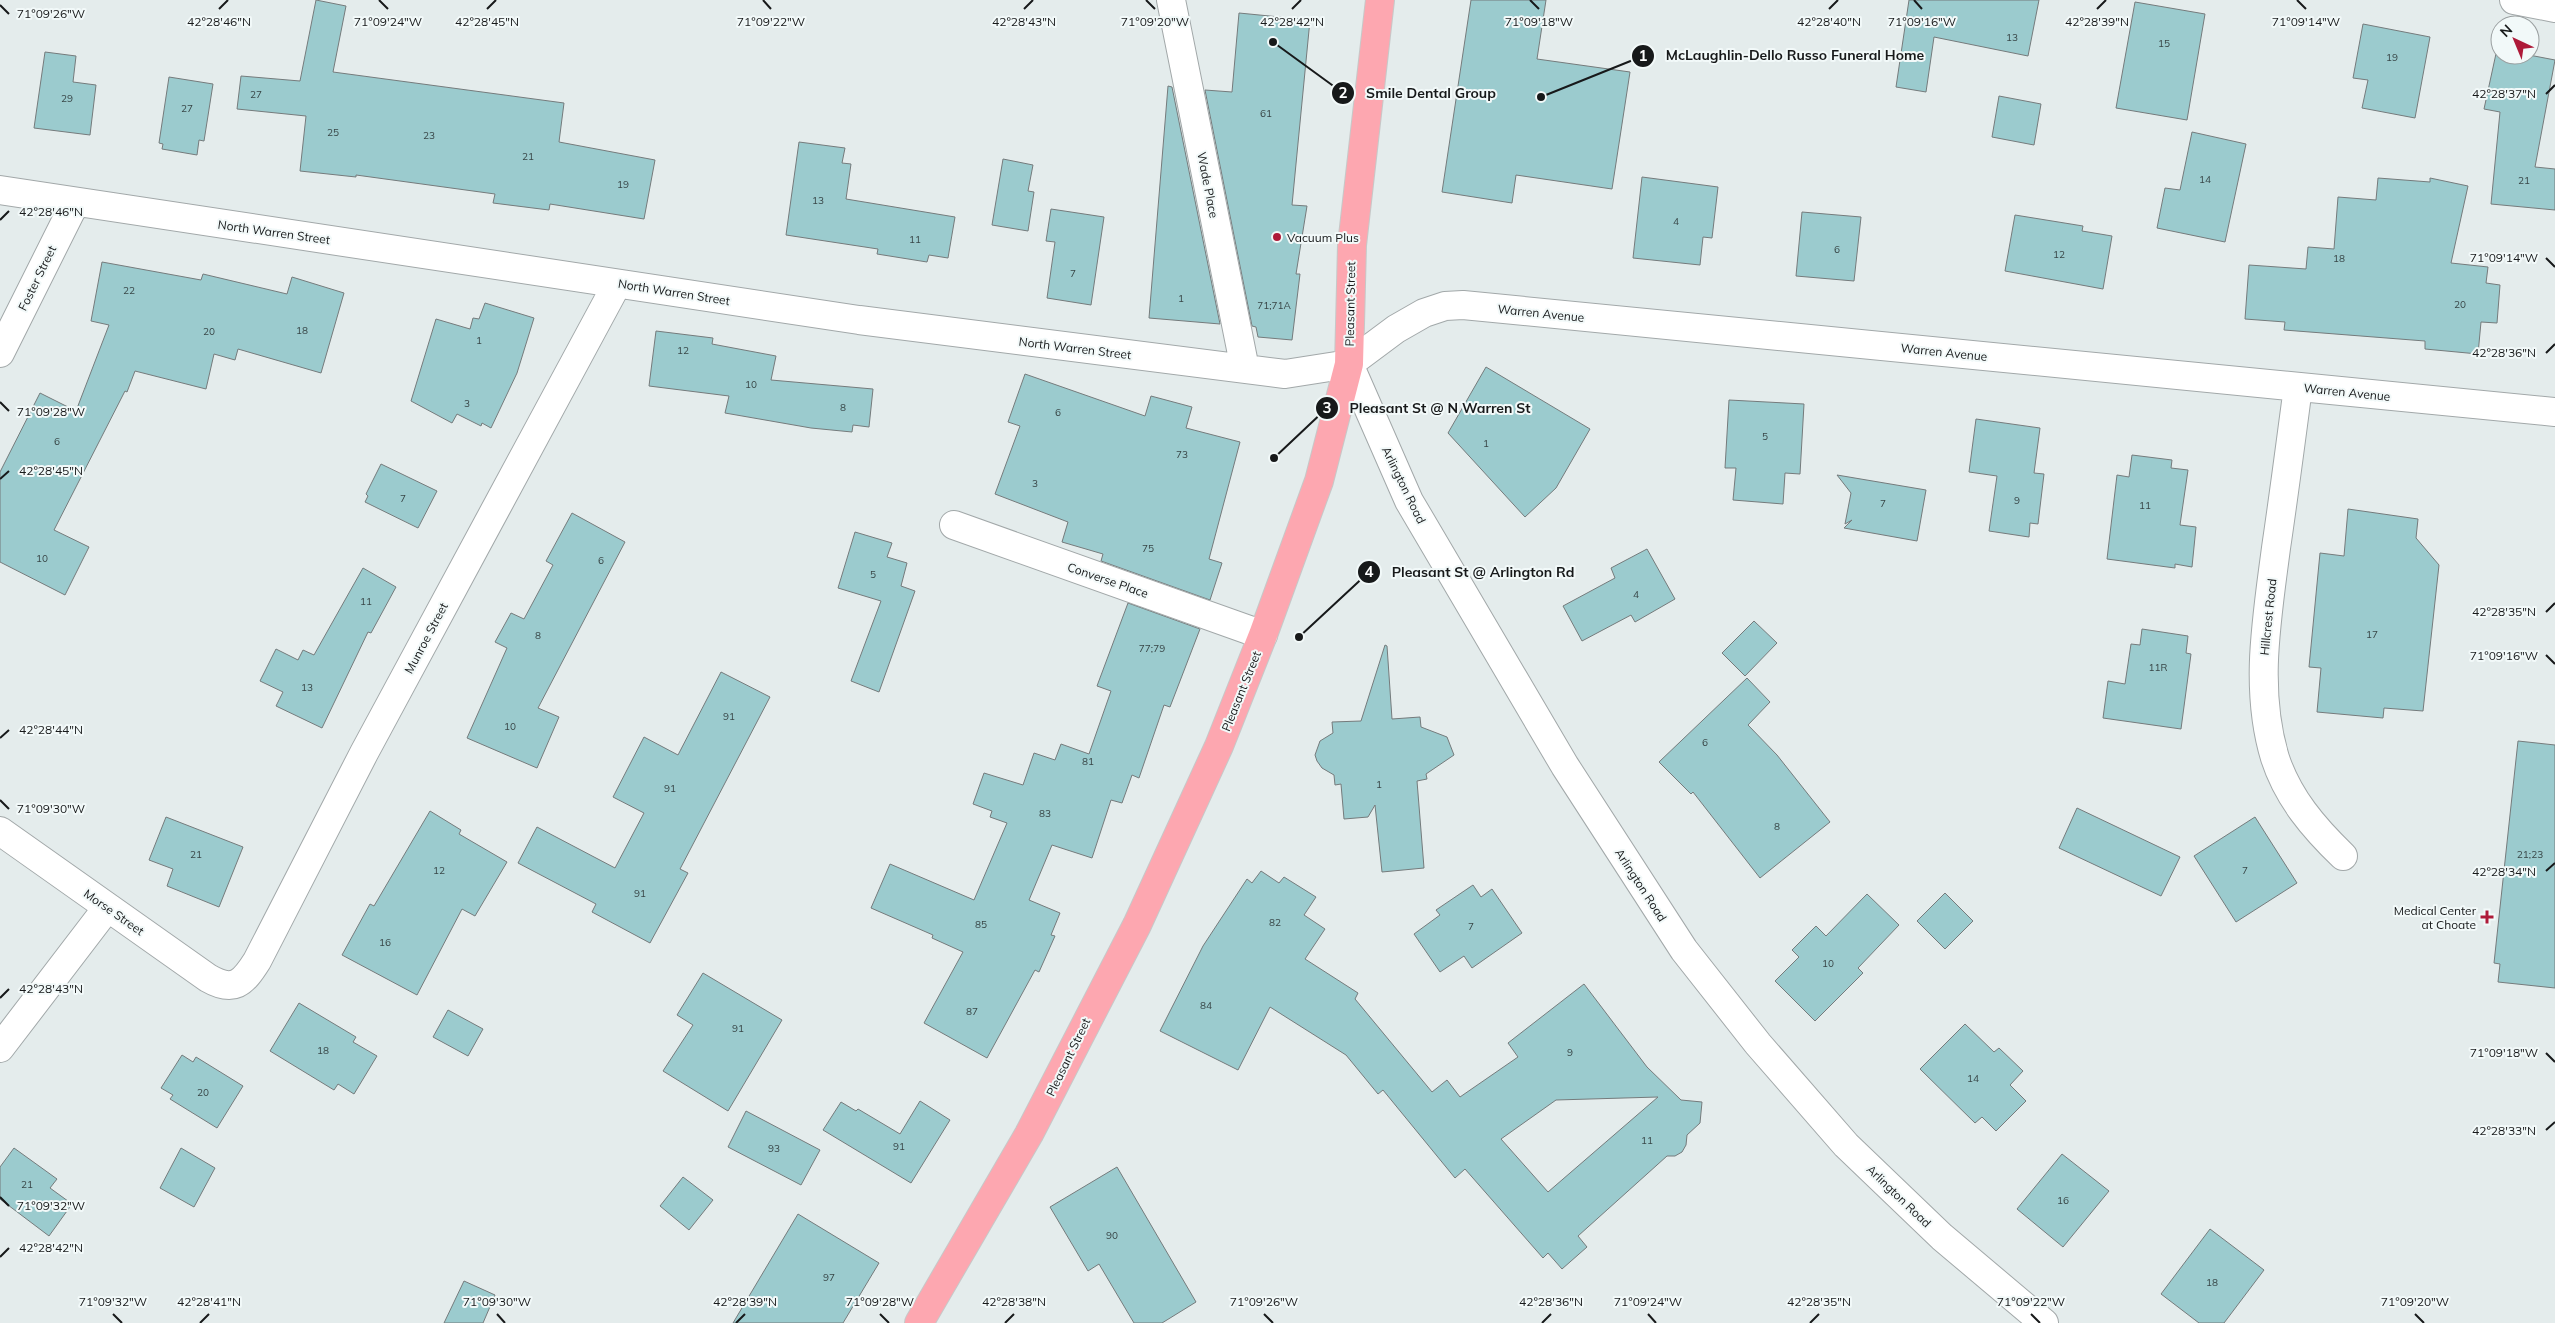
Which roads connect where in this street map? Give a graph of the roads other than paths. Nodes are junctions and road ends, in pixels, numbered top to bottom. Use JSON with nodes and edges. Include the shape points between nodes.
{"nodes":[{"id":1,"x":1171,"y":0,"type":"edge"},
{"id":2,"x":1380,"y":0,"type":"edge"},
{"id":3,"x":2514,"y":0,"type":"edge"},
{"id":4,"x":2555,"y":8,"type":"edge"},
{"id":5,"x":0,"y":190,"type":"edge"},
{"id":6,"x":75,"y":203,"type":"junction"},
{"id":7,"x":618,"y":284,"type":"junction"},
{"id":8,"x":0,"y":353,"type":"edge"},
{"id":9,"x":1349,"y":364,"type":"junction"},
{"id":10,"x":1245,"y":369,"type":"junction"},
{"id":11,"x":2298,"y":387,"type":"junction"},
{"id":12,"x":2555,"y":412,"type":"edge"},
{"id":13,"x":954,"y":525,"type":"dead end"},
{"id":14,"x":1263,"y":635,"type":"junction"},
{"id":15,"x":0,"y":831,"type":"edge"},
{"id":16,"x":2343,"y":856,"type":"dead end"},
{"id":17,"x":107,"y":908,"type":"junction"},
{"id":18,"x":230,"y":986,"type":"joint"},
{"id":19,"x":0,"y":1048,"type":"edge"},
{"id":20,"x":919,"y":1323,"type":"edge"},
{"id":21,"x":2044,"y":1323,"type":"edge"}],
"edges":[{"from":1,"to":10,"type":"street","name":"Wade Place"},
{"from":2,"to":9,"type":"main road","name":"Pleasant Street","via":[[1353,240]]},
{"from":3,"to":4,"type":"street"},
{"from":5,"to":6,"type":"street","name":"North Warren Street"},
{"from":6,"to":7,"type":"street","name":"North Warren Street"},
{"from":6,"to":8,"type":"street","name":"Foster Street"},
{"from":7,"to":10,"type":"street","name":"North Warren Street","via":[[859,320]]},
{"from":7,"to":18,"type":"street","name":"Munroe Street","via":[[364,753],[258,961],[244,979]]},
{"from":9,"to":10,"type":"street","name":"North Warren Street","via":[[1296,374]]},
{"from":9,"to":11,"type":"street","name":"Warren Avenue","via":[[1396,329],[1424,313],[1445,306],[1463,305]]},
{"from":9,"to":14,"type":"main road","name":"Pleasant Street","via":[[1323,466]]},
{"from":9,"to":21,"type":"street","name":"Arlington Road","via":[[1409,501],[1570,774],[1684,950],[1758,1044],[1846,1145],[1948,1243]]},
{"from":11,"to":12,"type":"street","name":"Warren Avenue"},
{"from":11,"to":16,"type":"street","name":"Hillcrest Road","via":[[2263,642],[2264,696],[2275,757],[2289,790],[2311,823]]},
{"from":13,"to":14,"type":"street","name":"Converse Place"},
{"from":14,"to":20,"type":"main road","name":"Pleasant Street","via":[[1211,764],[1137,925],[1029,1134]]},
{"from":15,"to":17,"type":"street","name":"Morse Street"},
{"from":17,"to":18,"type":"street","name":"Morse Street","via":[[208,978]]},
{"from":17,"to":19,"type":"street"}]}
